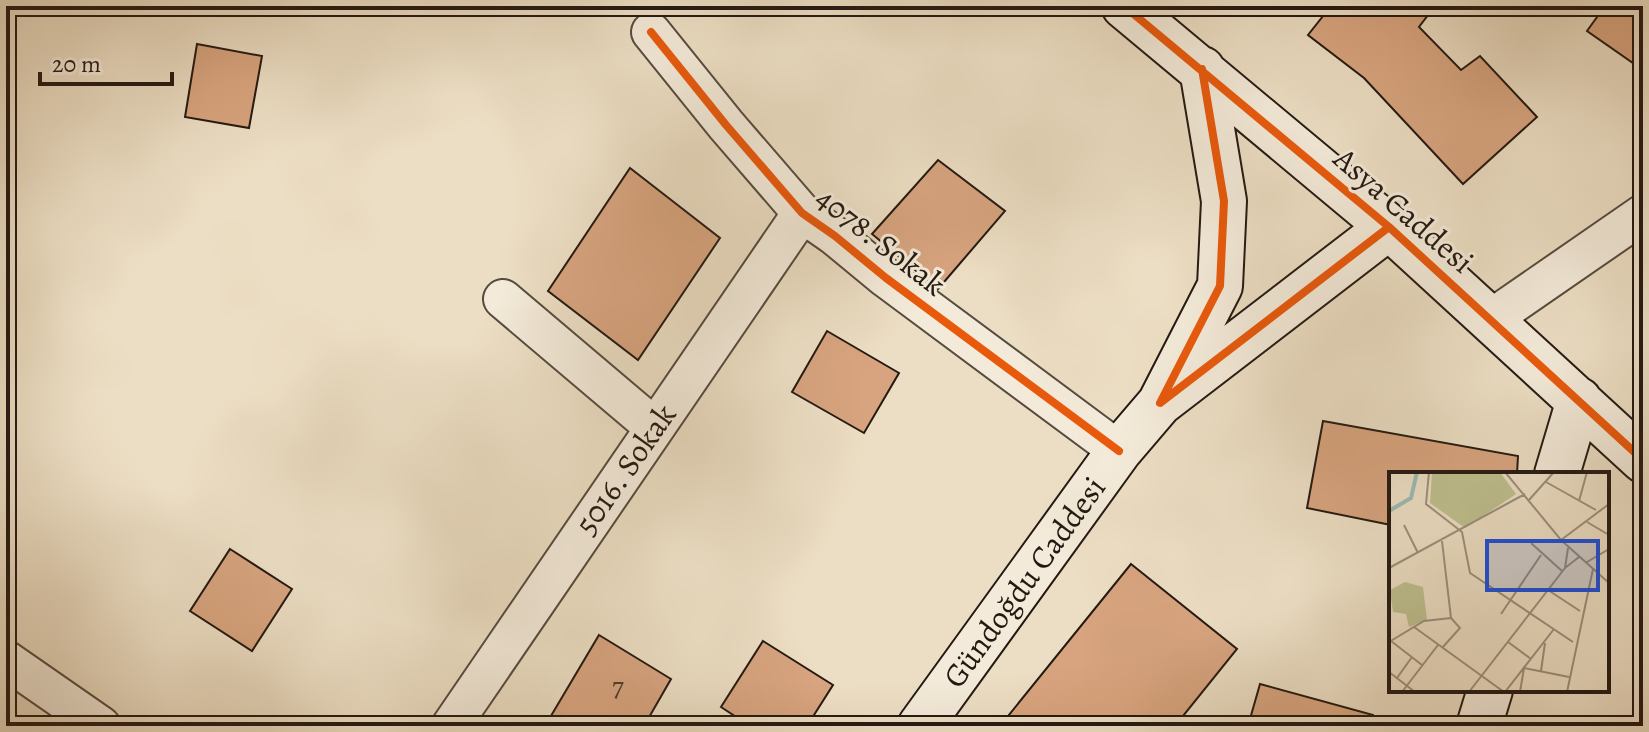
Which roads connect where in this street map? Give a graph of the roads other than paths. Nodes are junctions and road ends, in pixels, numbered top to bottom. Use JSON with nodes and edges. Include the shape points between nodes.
{"nodes":[{"id":1,"x":1124,"y":6,"type":"edge"},
{"id":2,"x":651,"y":32,"type":"dead end"},
{"id":3,"x":1202,"y":69,"type":"junction"},
{"id":4,"x":802,"y":213,"type":"junction"},
{"id":5,"x":1643,"y":214,"type":"edge"},
{"id":6,"x":1389,"y":227,"type":"junction"},
{"id":7,"x":503,"y":299,"type":"dead end"},
{"id":8,"x":1491,"y":319,"type":"junction"},
{"id":9,"x":1579,"y":400,"type":"junction"},
{"id":10,"x":1160,"y":403,"type":"junction"},
{"id":11,"x":654,"y":427,"type":"junction"},
{"id":12,"x":1119,"y":451,"type":"junction"},
{"id":13,"x":1643,"y":460,"type":"edge"},
{"id":14,"x":1558,"y":472,"type":"edge"},
{"id":15,"x":6,"y":660,"type":"edge"},
{"id":16,"x":1489,"y":692,"type":"edge"},
{"id":17,"x":101,"y":726,"type":"edge"},
{"id":18,"x":451,"y":726,"type":"edge"},
{"id":19,"x":920,"y":726,"type":"edge"},
{"id":20,"x":1479,"y":726,"type":"edge"}],
"edges":[{"from":1,"to":3,"type":"street","name":"Asya Caddesi"},
{"from":2,"to":4,"type":"street","name":"4078. Sokak"},
{"from":3,"to":6,"type":"street","name":"Asya Caddesi"},
{"from":3,"to":10,"type":"street","via":[[1224,201],[1220,286]]},
{"from":4,"to":11,"type":"street","name":"5016. Sokak"},
{"from":4,"to":12,"type":"street","name":"4078. Sokak"},
{"from":5,"to":8,"type":"street"},
{"from":6,"to":8,"type":"street","name":"Asya Caddesi"},
{"from":6,"to":10,"type":"street"},
{"from":7,"to":11,"type":"street"},
{"from":8,"to":9,"type":"street","name":"Asya Caddesi"},
{"from":9,"to":13,"type":"street","name":"Asya Caddesi"},
{"from":9,"to":14,"type":"street"},
{"from":10,"to":12,"type":"street","name":"Gündoğdu Caddesi"},
{"from":11,"to":18,"type":"street","name":"5016. Sokak"},
{"from":12,"to":19,"type":"street","name":"Gündoğdu Caddesi"},
{"from":15,"to":17,"type":"street"},
{"from":16,"to":20,"type":"street"}]}
